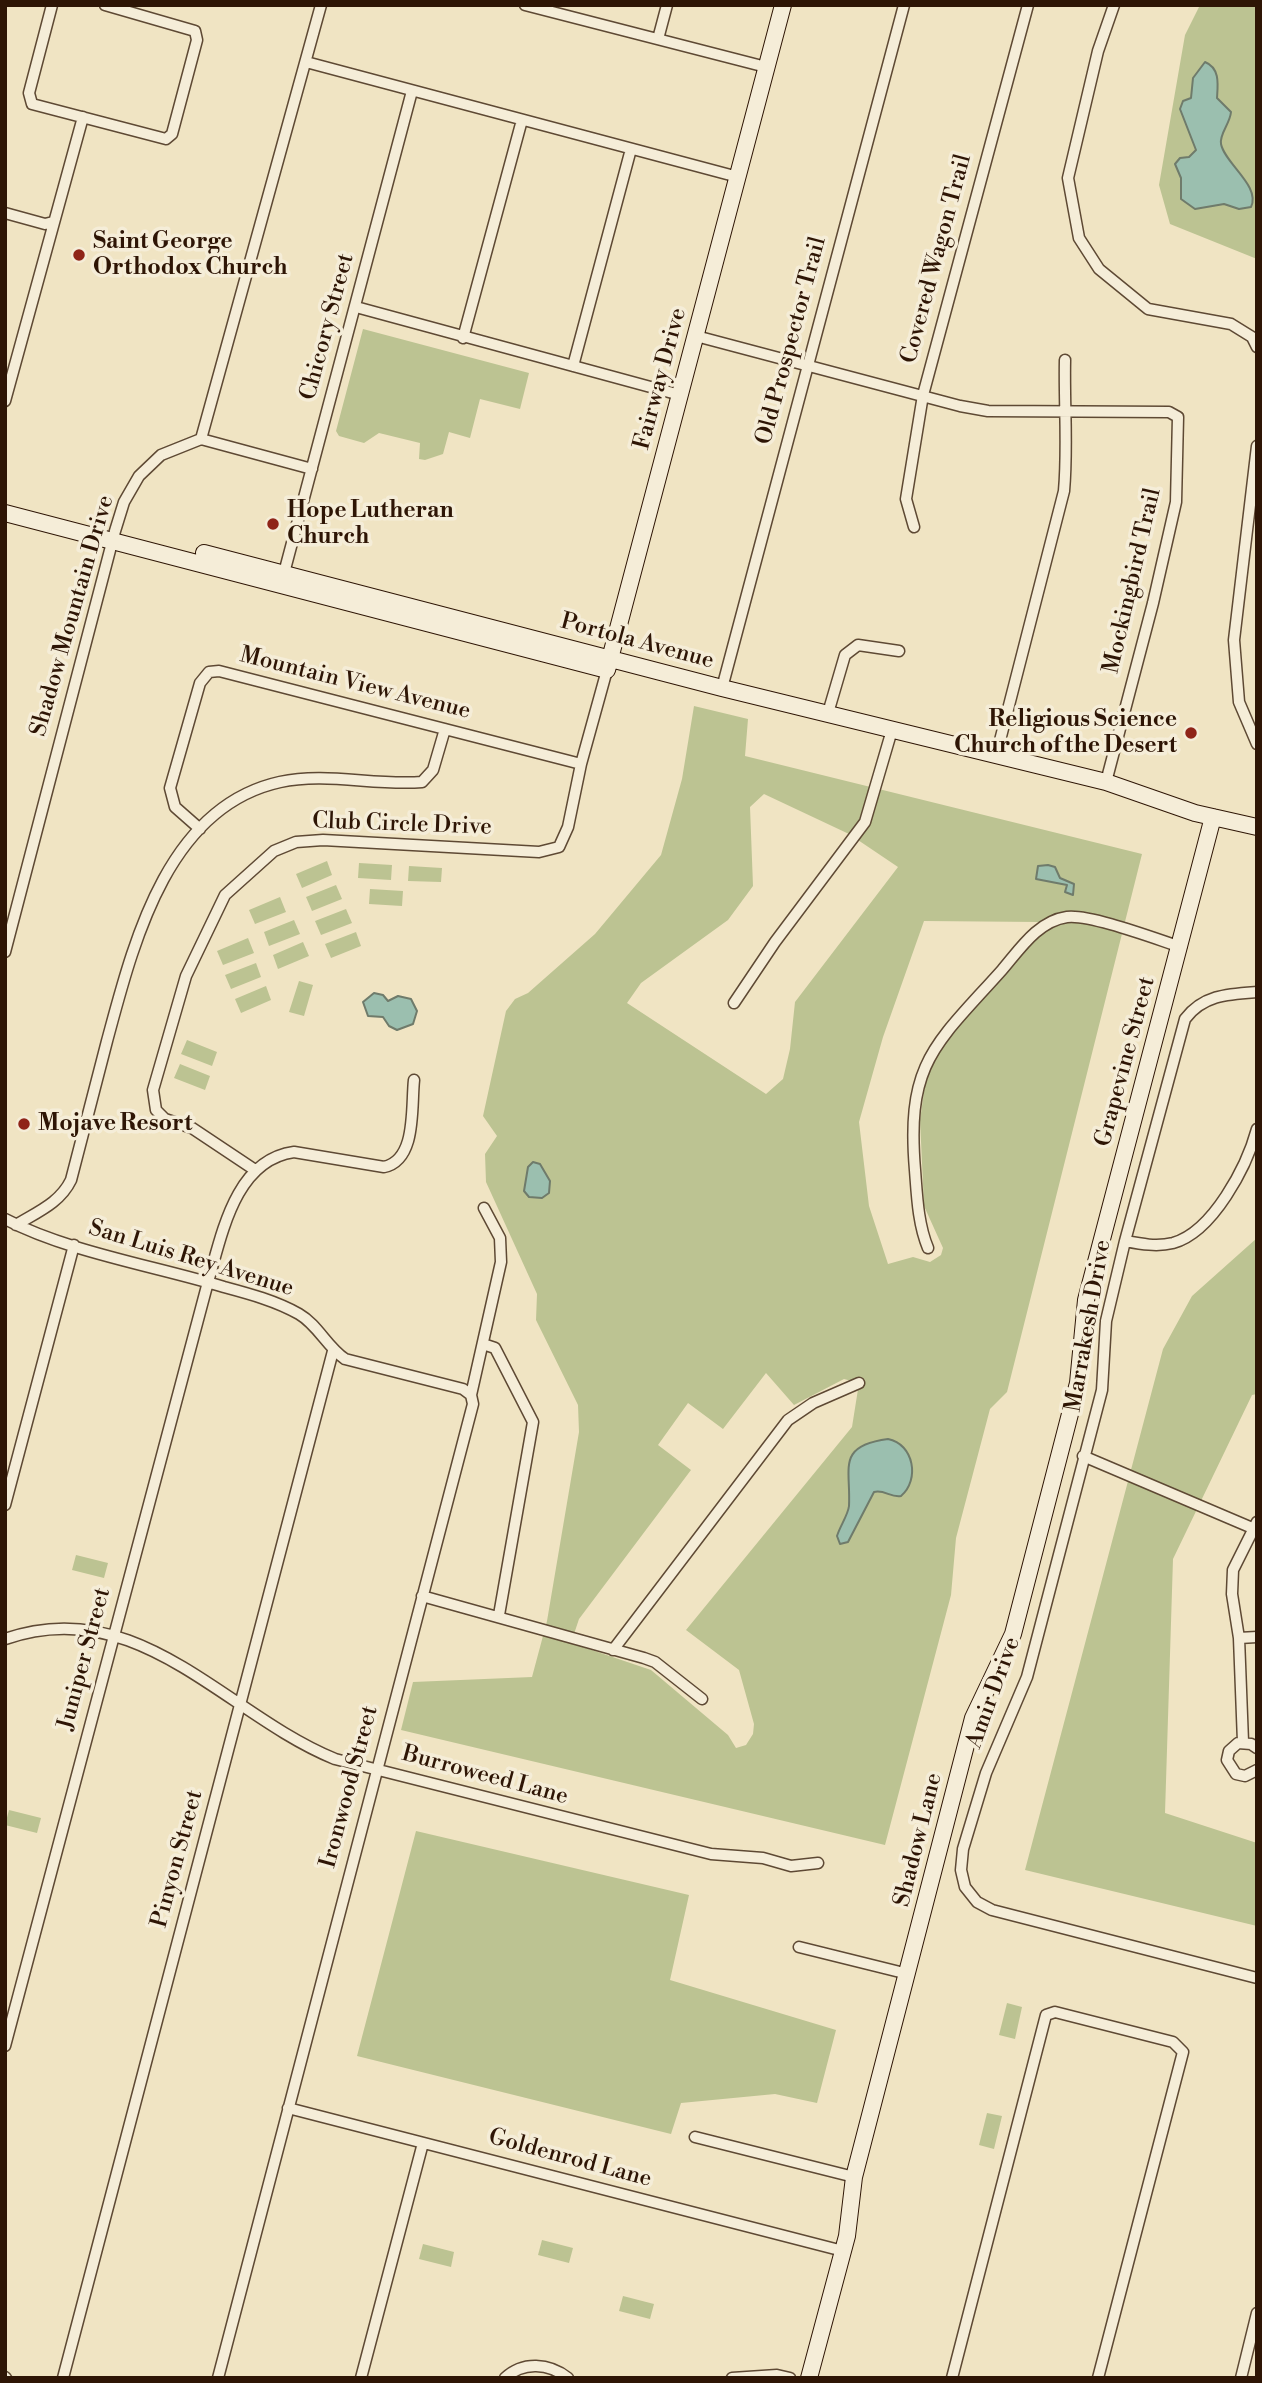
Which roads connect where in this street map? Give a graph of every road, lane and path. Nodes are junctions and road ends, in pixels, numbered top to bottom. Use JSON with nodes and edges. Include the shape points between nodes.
{"nodes":[{"id":1,"x":52,"y":5,"type":"edge"},
{"id":2,"x":105,"y":5,"type":"edge"},
{"id":3,"x":321,"y":5,"type":"edge"},
{"id":4,"x":526,"y":5,"type":"edge"},
{"id":5,"x":667,"y":5,"type":"edge"},
{"id":6,"x":783,"y":5,"type":"edge"},
{"id":7,"x":904,"y":5,"type":"edge"},
{"id":8,"x":1028,"y":5,"type":"edge"},
{"id":9,"x":1114,"y":5,"type":"edge"},
{"id":10,"x":546,"y":8,"type":"edge"},
{"id":11,"x":658,"y":39,"type":"junction"},
{"id":12,"x":306,"y":62,"type":"junction"},
{"id":13,"x":766,"y":67,"type":"junction"},
{"id":14,"x":412,"y":91,"type":"junction"},
{"id":15,"x":83,"y":117,"type":"junction"},
{"id":16,"x":522,"y":120,"type":"junction"},
{"id":17,"x":631,"y":149,"type":"junction"},
{"id":18,"x":738,"y":177,"type":"junction"},
{"id":19,"x":5,"y":213,"type":"edge"},
{"id":20,"x":53,"y":222,"type":"junction"},
{"id":21,"x":356,"y":307,"type":"junction"},
{"id":22,"x":696,"y":336,"type":"junction"},
{"id":23,"x":463,"y":338,"type":"junction"},
{"id":24,"x":1257,"y":347,"type":"edge"},
{"id":25,"x":1065,"y":360,"type":"dead end"},
{"id":26,"x":807,"y":365,"type":"junction"},
{"id":27,"x":573,"y":366,"type":"junction"},
{"id":28,"x":923,"y":395,"type":"junction"},
{"id":29,"x":680,"y":396,"type":"junction"},
{"id":30,"x":5,"y":401,"type":"edge"},
{"id":31,"x":1064,"y":410,"type":"junction"},
{"id":32,"x":201,"y":439,"type":"junction"},
{"id":33,"x":1257,"y":446,"type":"edge"},
{"id":34,"x":312,"y":469,"type":"junction"},
{"id":35,"x":5,"y":501,"type":"edge"},
{"id":36,"x":5,"y":513,"type":"edge"},
{"id":37,"x":914,"y":527,"type":"dead end"},
{"id":38,"x":113,"y":536,"type":"junction"},
{"id":39,"x":284,"y":573,"type":"junction"},
{"id":40,"x":899,"y":651,"type":"dead end"},
{"id":41,"x":609,"y":664,"type":"junction"},
{"id":42,"x":722,"y":688,"type":"junction"},
{"id":43,"x":828,"y":713,"type":"junction"},
{"id":44,"x":445,"y":729,"type":"junction"},
{"id":45,"x":892,"y":730,"type":"junction"},
{"id":46,"x":1257,"y":744,"type":"edge"},
{"id":47,"x":996,"y":756,"type":"junction"},
{"id":48,"x":581,"y":764,"type":"junction"},
{"id":49,"x":1106,"y":782,"type":"junction"},
{"id":50,"x":1213,"y":817,"type":"junction"},
{"id":51,"x":1257,"y":827,"type":"edge"},
{"id":52,"x":200,"y":829,"type":"junction"},
{"id":53,"x":1181,"y":947,"type":"junction"},
{"id":54,"x":5,"y":952,"type":"edge"},
{"id":55,"x":1257,"y":992,"type":"edge"},
{"id":56,"x":734,"y":1003,"type":"dead end"},
{"id":57,"x":414,"y":1080,"type":"dead end"},
{"id":58,"x":1257,"y":1129,"type":"edge"},
{"id":59,"x":255,"y":1170,"type":"junction"},
{"id":60,"x":484,"y":1208,"type":"dead end"},
{"id":61,"x":5,"y":1219,"type":"edge"},
{"id":62,"x":16,"y":1225,"type":"junction"},
{"id":63,"x":1125,"y":1241,"type":"junction"},
{"id":64,"x":74,"y":1245,"type":"junction"},
{"id":65,"x":928,"y":1248,"type":"dead end"},
{"id":66,"x":208,"y":1282,"type":"junction"},
{"id":67,"x":1082,"y":1319,"type":"joint"},
{"id":68,"x":483,"y":1344,"type":"junction"},
{"id":69,"x":333,"y":1351,"type":"junction"},
{"id":70,"x":859,"y":1383,"type":"dead end"},
{"id":71,"x":471,"y":1395,"type":"junction"},
{"id":72,"x":1083,"y":1456,"type":"junction"},
{"id":73,"x":5,"y":1505,"type":"edge"},
{"id":74,"x":1256,"y":1527,"type":"edge"},
{"id":75,"x":422,"y":1596,"type":"junction"},
{"id":76,"x":499,"y":1615,"type":"junction"},
{"id":77,"x":113,"y":1637,"type":"junction"},
{"id":78,"x":1257,"y":1637,"type":"edge"},
{"id":79,"x":5,"y":1639,"type":"edge"},
{"id":80,"x":1239,"y":1639,"type":"junction"},
{"id":81,"x":613,"y":1650,"type":"junction"},
{"id":82,"x":702,"y":1699,"type":"dead end"},
{"id":83,"x":241,"y":1704,"type":"junction"},
{"id":84,"x":1243,"y":1742,"type":"junction"},
{"id":85,"x":1257,"y":1748,"type":"edge"},
{"id":86,"x":376,"y":1769,"type":"junction"},
{"id":87,"x":1257,"y":1770,"type":"edge"},
{"id":88,"x":818,"y":1863,"type":"dead end"},
{"id":89,"x":799,"y":1947,"type":"dead end"},
{"id":90,"x":908,"y":1974,"type":"junction"},
{"id":91,"x":1257,"y":1978,"type":"edge"},
{"id":92,"x":5,"y":2046,"type":"edge"},
{"id":93,"x":288,"y":2108,"type":"junction"},
{"id":94,"x":695,"y":2137,"type":"dead end"},
{"id":95,"x":423,"y":2143,"type":"junction"},
{"id":96,"x":854,"y":2177,"type":"junction"},
{"id":97,"x":843,"y":2251,"type":"junction"},
{"id":98,"x":1257,"y":2313,"type":"edge"},
{"id":99,"x":63,"y":2378,"type":"edge"},
{"id":100,"x":218,"y":2378,"type":"edge"},
{"id":101,"x":361,"y":2378,"type":"edge"},
{"id":102,"x":505,"y":2378,"type":"edge"},
{"id":103,"x":568,"y":2378,"type":"edge"},
{"id":104,"x":732,"y":2378,"type":"edge"},
{"id":105,"x":790,"y":2378,"type":"edge"},
{"id":106,"x":809,"y":2378,"type":"edge"},
{"id":107,"x":952,"y":2378,"type":"edge"},
{"id":108,"x":1098,"y":2378,"type":"edge"},
{"id":109,"x":1241,"y":2378,"type":"edge"}],
"edges":[{"from":1,"to":15,"type":"street","via":[[30,99],[32,104]]},
{"from":2,"to":15,"type":"street","via":[[188,27],[197,40],[172,134],[166,139]]},
{"from":3,"to":12,"type":"street"},
{"from":4,"to":10,"type":"street"},
{"from":5,"to":11,"type":"street"},
{"from":6,"to":13,"type":"street","name":"Fairway Drive"},
{"from":7,"to":26,"type":"street","name":"Old Prospector Trail"},
{"from":8,"to":28,"type":"street","name":"Covered Wagon Trail"},
{"from":9,"to":24,"type":"street","via":[[1098,51],[1068,178],[1079,238],[1100,269],[1148,309],[1231,324],[1252,337]]},
{"from":10,"to":11,"type":"street"},
{"from":11,"to":13,"type":"street"},
{"from":12,"to":14,"type":"street"},
{"from":12,"to":32,"type":"street"},
{"from":13,"to":18,"type":"street","name":"Fairway Drive"},
{"from":14,"to":16,"type":"street"},
{"from":14,"to":21,"type":"street","name":"Chicory Street"},
{"from":15,"to":20,"type":"street"},
{"from":16,"to":17,"type":"street"},
{"from":16,"to":23,"type":"street"},
{"from":17,"to":18,"type":"street"},
{"from":17,"to":27,"type":"street"},
{"from":18,"to":22,"type":"street","name":"Fairway Drive"},
{"from":19,"to":20,"type":"street"},
{"from":20,"to":30,"type":"street"},
{"from":21,"to":23,"type":"street"},
{"from":21,"to":34,"type":"street","name":"Chicory Street"},
{"from":22,"to":26,"type":"street"},
{"from":22,"to":29,"type":"street","name":"Fairway Drive"},
{"from":23,"to":27,"type":"street"},
{"from":25,"to":31,"type":"street"},
{"from":26,"to":28,"type":"street"},
{"from":26,"to":42,"type":"street","name":"Old Prospector Trail"},
{"from":27,"to":29,"type":"street"},
{"from":28,"to":31,"type":"street","via":[[988,411]]},
{"from":28,"to":37,"type":"street","name":"Covered Wagon Trail","via":[[906,499]]},
{"from":29,"to":41,"type":"street","name":"Fairway Drive"},
{"from":31,"to":47,"type":"street","via":[[1068,452],[1064,491]]},
{"from":31,"to":49,"type":"street","name":"Mockingbird Trail","via":[[1169,412],[1178,417],[1173,515]]},
{"from":32,"to":34,"type":"street"},
{"from":32,"to":38,"type":"street","name":"Shadow Mountain Drive","via":[[161,455],[139,476]]},
{"from":33,"to":46,"type":"street","via":[[1234,640],[1240,702]]},
{"from":34,"to":39,"type":"street","name":"Chicory Street"},
{"from":35,"to":38,"type":"street","name":"Portola Avenue"},
{"from":36,"to":38,"type":"street","name":"Portola Avenue"},
{"from":38,"to":39,"type":"street","name":"Portola Avenue"},
{"from":38,"to":41,"type":"street","name":"Portola Avenue"},
{"from":38,"to":54,"type":"street","name":"Shadow Mountain Drive"},
{"from":39,"to":41,"type":"street","name":"Portola Avenue"},
{"from":40,"to":43,"type":"street","via":[[858,645],[845,655]]},
{"from":41,"to":42,"type":"street","name":"Portola Avenue"},
{"from":41,"to":48,"type":"street","name":"Fairway Drive"},
{"from":42,"to":43,"type":"street","name":"Portola Avenue"},
{"from":43,"to":45,"type":"street","name":"Portola Avenue"},
{"from":44,"to":48,"type":"street","name":"Mountain View Avenue"},
{"from":44,"to":52,"type":"street","via":[[433,770],[422,782],[278,782],[224,807]]},
{"from":44,"to":52,"type":"street","name":"Mountain View Avenue","via":[[209,672],[200,683],[170,788],[175,807]]},
{"from":45,"to":47,"type":"street","name":"Portola Avenue"},
{"from":45,"to":56,"type":"street","via":[[866,822]]},
{"from":47,"to":49,"type":"street","name":"Portola Avenue"},
{"from":48,"to":59,"type":"street","name":"Club Circle Drive","via":[[564,841],[551,851],[296,842],[264,858],[225,895],[186,976],[153,1090],[156,1110],[165,1119],[191,1128]]},
{"from":49,"to":50,"type":"street","name":"Portola Avenue"},
{"from":50,"to":51,"type":"street","name":"Portola Avenue"},
{"from":50,"to":53,"type":"street","name":"Grapevine Street"},
{"from":52,"to":62,"type":"street","via":[[169,870],[140,927],[68,1186],[55,1201]]},
{"from":53,"to":65,"type":"street","via":[[1068,917],[1039,929],[944,1035],[926,1064],[913,1104],[921,1233]]},
{"from":53,"to":67,"type":"street","name":"Grapevine Street"},
{"from":55,"to":63,"type":"street","name":"Marrakesh Drive","via":[[1219,995],[1195,1006],[1185,1019]]},
{"from":57,"to":59,"type":"street","via":[[407,1146],[394,1165],[294,1152],[281,1154]]},
{"from":58,"to":63,"type":"street","via":[[1230,1193],[1211,1216],[1177,1242],[1146,1245]]},
{"from":59,"to":66,"type":"street","name":"Juniper Street","via":[[233,1204]]},
{"from":60,"to":68,"type":"street","name":"Ironwood Street","via":[[500,1238],[501,1262]]},
{"from":61,"to":62,"type":"street","name":"San Luis Rey Avenue"},
{"from":62,"to":64,"type":"street","name":"San Luis Rey Avenue"},
{"from":63,"to":72,"type":"street","name":"Marrakesh Drive","via":[[1106,1321],[1102,1390]]},
{"from":64,"to":66,"type":"street","name":"San Luis Rey Avenue"},
{"from":64,"to":73,"type":"street"},
{"from":66,"to":69,"type":"street","name":"San Luis Rey Avenue","via":[[301,1315]]},
{"from":66,"to":77,"type":"street","name":"Juniper Street"},
{"from":67,"to":90,"type":"street","name":"Shadow Lane","via":[[1078,1383],[1016,1620],[973,1718]]},
{"from":68,"to":71,"type":"street","name":"Ironwood Street"},
{"from":68,"to":76,"type":"street","via":[[495,1348],[533,1422]]},
{"from":69,"to":71,"type":"street","name":"San Luis Rey Avenue","via":[[345,1359],[463,1389]]},
{"from":69,"to":83,"type":"street","name":"Pinyon Street"},
{"from":70,"to":81,"type":"street","via":[[813,1403],[788,1420]]},
{"from":71,"to":75,"type":"street","name":"Ironwood Street","via":[[473,1404]]},
{"from":72,"to":74,"type":"street"},
{"from":72,"to":91,"type":"street","name":"Amir Drive","via":[[1027,1677],[986,1773],[963,1849],[962,1880],[970,1896],[992,1910]]},
{"from":74,"to":80,"type":"street","via":[[1233,1570]]},
{"from":75,"to":76,"type":"street"},
{"from":75,"to":86,"type":"street","name":"Ironwood Street"},
{"from":76,"to":81,"type":"street"},
{"from":77,"to":79,"type":"street","name":"Burroweed Lane","via":[[58,1627]]},
{"from":77,"to":83,"type":"street","name":"Burroweed Lane","via":[[174,1659]]},
{"from":77,"to":92,"type":"street","name":"Juniper Street"},
{"from":78,"to":80,"type":"street"},
{"from":80,"to":84,"type":"street"},
{"from":81,"to":82,"type":"street","via":[[655,1662]]},
{"from":83,"to":86,"type":"street","name":"Burroweed Lane","via":[[306,1747]]},
{"from":83,"to":99,"type":"street","name":"Pinyon Street"},
{"from":84,"to":85,"type":"street"},
{"from":84,"to":87,"type":"street","via":[[1229,1751],[1229,1765],[1242,1776]]},
{"from":86,"to":88,"type":"street","name":"Burroweed Lane","via":[[711,1854],[763,1858],[791,1866]]},
{"from":86,"to":93,"type":"street","name":"Ironwood Street"},
{"from":89,"to":90,"type":"street"},
{"from":90,"to":96,"type":"street","name":"Shadow Lane"},
{"from":93,"to":95,"type":"street","name":"Goldenrod Lane"},
{"from":93,"to":100,"type":"street","name":"Ironwood Street"},
{"from":94,"to":96,"type":"street"},
{"from":95,"to":97,"type":"street","name":"Goldenrod Lane"},
{"from":95,"to":101,"type":"street"},
{"from":96,"to":97,"type":"street","name":"Shadow Lane"},
{"from":97,"to":106,"type":"street","name":"Shadow Lane"},
{"from":98,"to":109,"type":"street"},
{"from":102,"to":103,"type":"street","via":[[529,2365]]},
{"from":104,"to":105,"type":"street"},
{"from":107,"to":108,"type":"street","via":[[1046,2015],[1055,2012],[1173,2042],[1183,2052]]}]}
